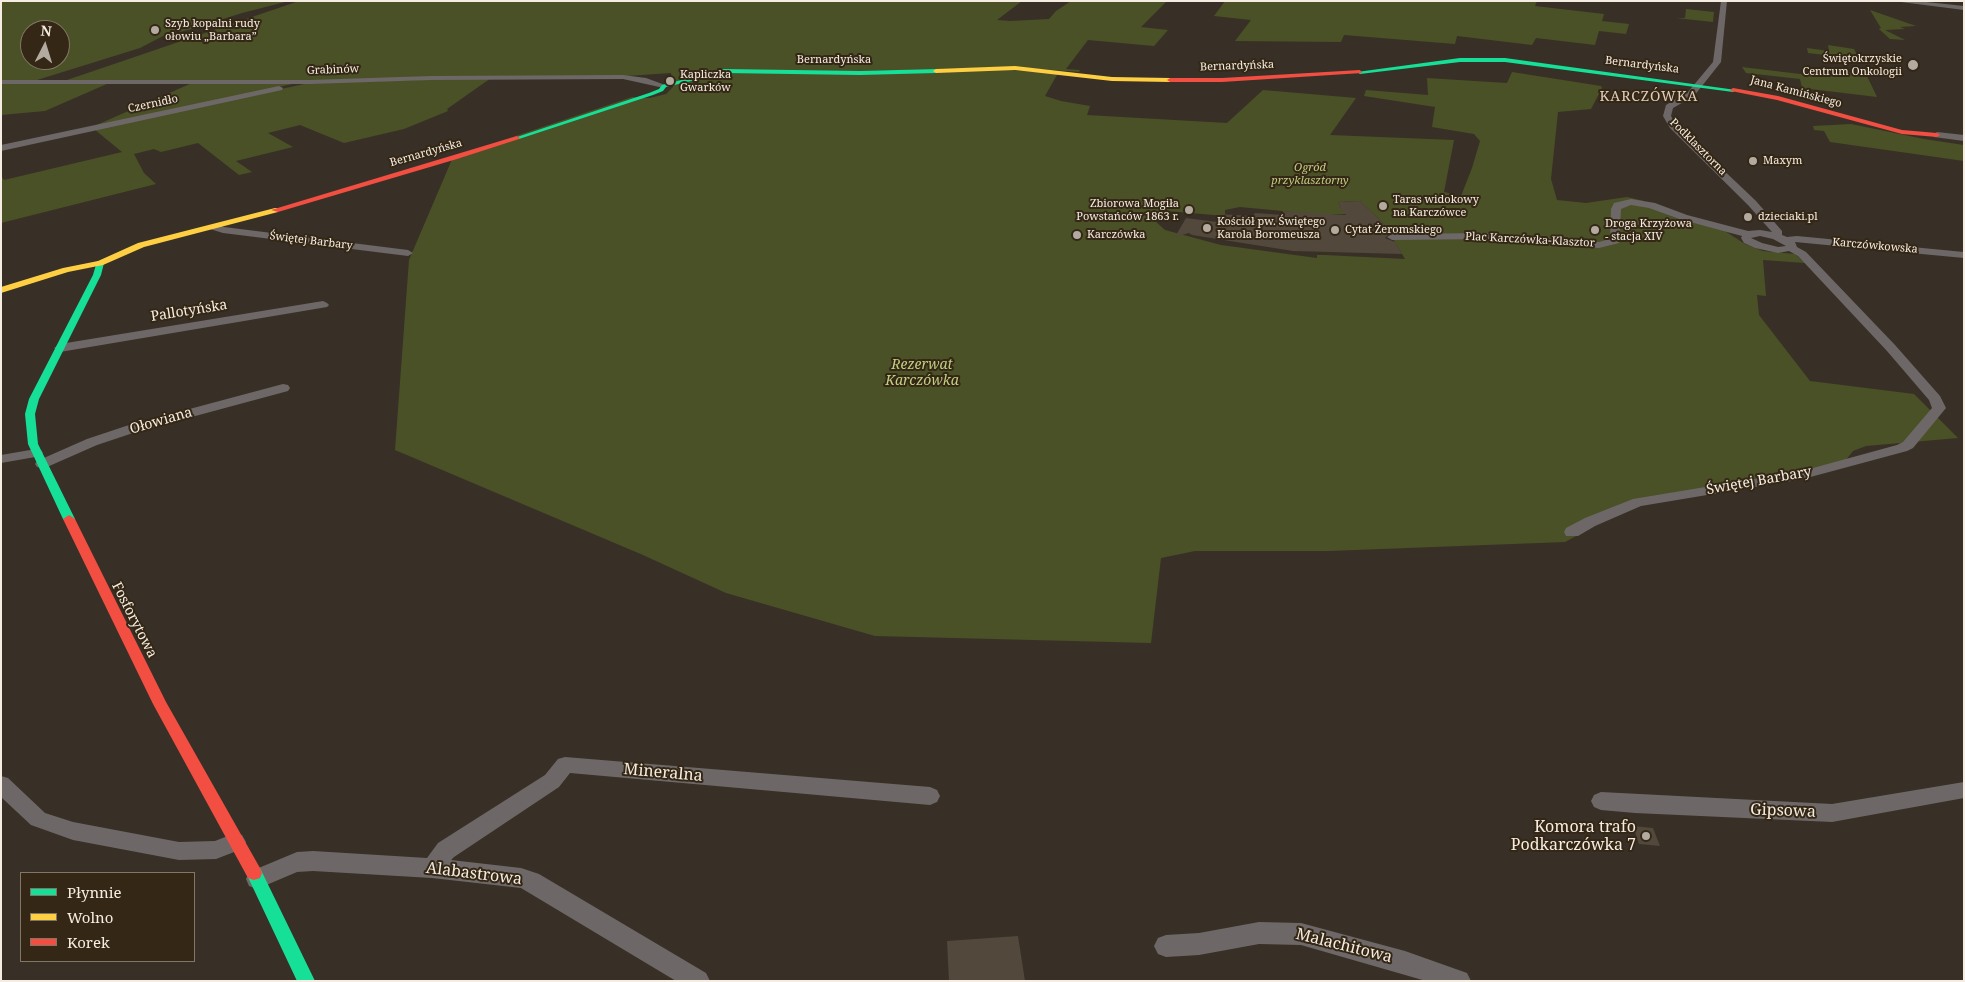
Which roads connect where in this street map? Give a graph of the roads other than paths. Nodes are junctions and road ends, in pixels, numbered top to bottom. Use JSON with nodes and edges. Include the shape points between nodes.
{"nodes":[{"id":1,"x":1724,"y":1,"type":"edge"},
{"id":2,"x":1896,"y":1,"type":"edge"},
{"id":3,"x":1964,"y":8,"type":"edge"},
{"id":4,"x":1,"y":82,"type":"edge"},
{"id":5,"x":310,"y":82,"type":"junction"},
{"id":6,"x":1697,"y":84,"type":"junction"},
{"id":7,"x":664,"y":86,"type":"junction"},
{"id":8,"x":1937,"y":135,"type":"joint"},
{"id":9,"x":1964,"y":138,"type":"edge"},
{"id":10,"x":1,"y":148,"type":"edge"},
{"id":11,"x":214,"y":227,"type":"junction"},
{"id":12,"x":1748,"y":234,"type":"junction"},
{"id":13,"x":1392,"y":236,"type":"dead end"},
{"id":14,"x":1784,"y":241,"type":"junction"},
{"id":15,"x":408,"y":253,"type":"dead end"},
{"id":16,"x":1964,"y":255,"type":"edge"},
{"id":17,"x":100,"y":263,"type":"junction"},
{"id":18,"x":1,"y":290,"type":"edge"},
{"id":19,"x":323,"y":305,"type":"dead end"},
{"id":20,"x":60,"y":348,"type":"junction"},
{"id":21,"x":283,"y":388,"type":"dead end"},
{"id":22,"x":1935,"y":413,"type":"joint"},
{"id":23,"x":39,"y":458,"type":"junction"},
{"id":24,"x":1,"y":459,"type":"edge"},
{"id":25,"x":1572,"y":532,"type":"dead end"},
{"id":26,"x":1,"y":784,"type":"edge"},
{"id":27,"x":1964,"y":790,"type":"edge"},
{"id":28,"x":930,"y":796,"type":"dead end"},
{"id":29,"x":1601,"y":800,"type":"dead end"},
{"id":30,"x":235,"y":842,"type":"junction"},
{"id":31,"x":432,"y":868,"type":"junction"},
{"id":32,"x":258,"y":879,"type":"junction"},
{"id":33,"x":1166,"y":946,"type":"dead end"},
{"id":34,"x":306,"y":981,"type":"edge"},
{"id":35,"x":698,"y":981,"type":"edge"},
{"id":36,"x":1459,"y":981,"type":"edge"}],
"edges":[{"from":1,"to":6,"type":"street","name":"Podklasztorna","via":[[1718,62]]},
{"from":2,"to":3,"type":"street"},
{"from":4,"to":5,"type":"street","name":"Grabinów"},
{"from":5,"to":7,"type":"street","name":"Grabinów","via":[[622,78]]},
{"from":5,"to":10,"type":"street","name":"Czernidło"},
{"from":6,"to":7,"type":"street","name":"Bernardyńska","via":[[1520,61],[1482,60],[1222,80],[1118,79],[1015,68],[868,73],[733,70]]},
{"from":6,"to":8,"type":"street","name":"Jana Kamińskiego","via":[[1769,96],[1902,132]]},
{"from":6,"to":14,"type":"street","name":"Podklasztorna","via":[[1690,94],[1669,108],[1669,120],[1752,203]]},
{"from":7,"to":11,"type":"street","name":"Bernardyńska","via":[[651,94],[482,150]]},
{"from":8,"to":9,"type":"street","name":"Jana Kamińskiego"},
{"from":11,"to":15,"type":"street","name":"Świętej Barbary"},
{"from":11,"to":17,"type":"street","name":"Bernardyńska","via":[[141,245]]},
{"from":12,"to":13,"type":"street","name":"Plac Karczówka-Klasztor","via":[[1631,202],[1616,209],[1616,241],[1598,245],[1488,236]]},
{"from":12,"to":14,"type":"street","via":[[1760,233]]},
{"from":12,"to":14,"type":"street","via":[[1748,241],[1778,250]]},
{"from":14,"to":16,"type":"street","name":"Karczówkowska","via":[[1797,239]]},
{"from":14,"to":22,"type":"street","name":"Podklasztorna","via":[[1802,254],[1891,348],[1938,404]]},
{"from":17,"to":18,"type":"street","name":"Bernardyńska"},
{"from":17,"to":20,"type":"street","name":"Fosforytowa"},
{"from":19,"to":20,"type":"street","name":"Pallotyńska"},
{"from":20,"to":23,"type":"street","name":"Fosforytowa","via":[[32,404],[30,433]]},
{"from":21,"to":23,"type":"street","name":"Ołowiana","via":[[131,429]]},
{"from":22,"to":25,"type":"street","name":"Świętej Barbary","via":[[1902,448],[1803,475],[1638,502]]},
{"from":23,"to":24,"type":"street","name":"Ołowiana"},
{"from":23,"to":30,"type":"street","name":"Fosforytowa","via":[[160,704]]},
{"from":26,"to":30,"type":"street","via":[[38,819],[73,831],[179,851],[216,850]]},
{"from":27,"to":29,"type":"street","name":"Gipsowa","via":[[1832,813]]},
{"from":28,"to":31,"type":"street","name":"Mineralna","via":[[565,765],[552,782],[446,850]]},
{"from":30,"to":32,"type":"street","name":"Fosforytowa"},
{"from":31,"to":32,"type":"street","name":"Alabastrowa","via":[[297,862]]},
{"from":31,"to":35,"type":"street","name":"Alabastrowa","via":[[531,881]]},
{"from":32,"to":34,"type":"street","name":"Fosforytowa"},
{"from":33,"to":36,"type":"street","name":"Malachitowa","via":[[1258,933],[1301,934],[1396,959]]}]}
